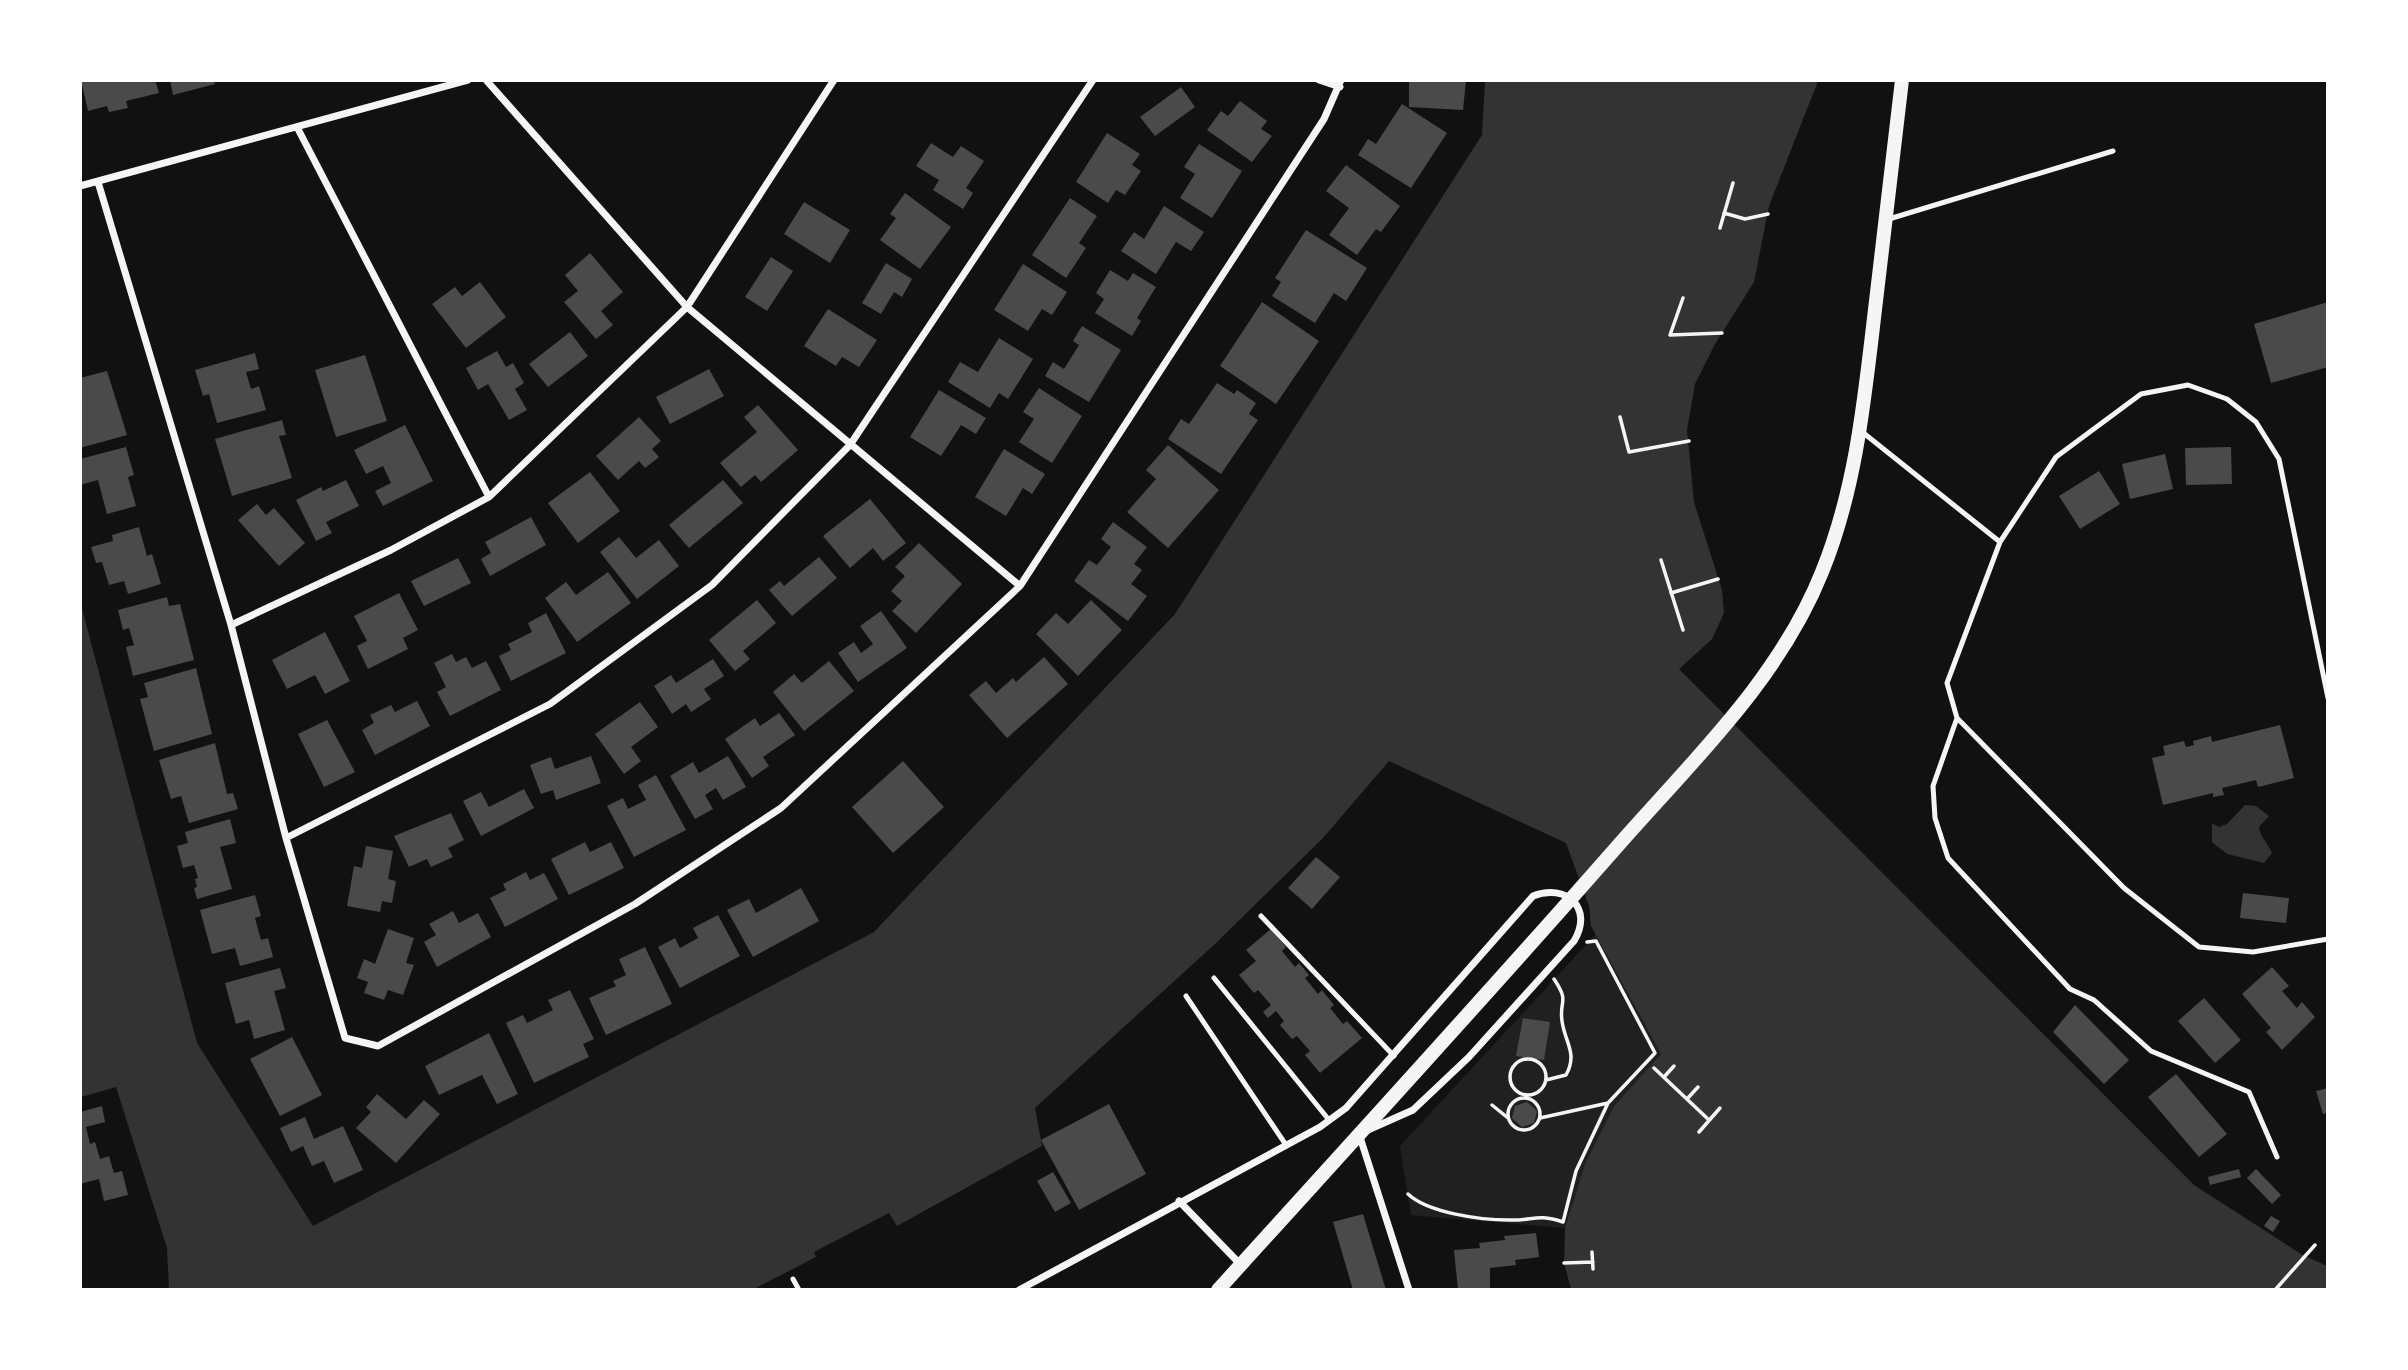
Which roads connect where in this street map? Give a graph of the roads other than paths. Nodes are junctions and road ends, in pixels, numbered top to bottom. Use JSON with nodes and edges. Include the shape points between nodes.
{"nodes":[{"id":1,"x":468,"y":80,"type":"edge"},
{"id":2,"x":486,"y":80,"type":"edge"},
{"id":3,"x":834,"y":80,"type":"edge"},
{"id":4,"x":1093,"y":80,"type":"edge"},
{"id":5,"x":1319,"y":80,"type":"edge"},
{"id":6,"x":1902,"y":80,"type":"edge"},
{"id":7,"x":1340,"y":84,"type":"edge"},
{"id":8,"x":298,"y":129,"type":"junction"},
{"id":9,"x":2113,"y":151,"type":"dead end"},
{"id":10,"x":98,"y":182,"type":"junction"},
{"id":11,"x":80,"y":186,"type":"edge"},
{"id":12,"x":1885,"y":220,"type":"junction"},
{"id":13,"x":687,"y":307,"type":"junction"},
{"id":14,"x":1861,"y":431,"type":"junction"},
{"id":15,"x":850,"y":445,"type":"junction"},
{"id":16,"x":489,"y":497,"type":"junction"},
{"id":17,"x":2000,"y":542,"type":"junction"},
{"id":18,"x":1020,"y":586,"type":"junction"},
{"id":19,"x":231,"y":625,"type":"junction"},
{"id":20,"x":2328,"y":698,"type":"edge"},
{"id":21,"x":1957,"y":718,"type":"junction"},
{"id":22,"x":286,"y":838,"type":"junction"},
{"id":23,"x":1261,"y":916,"type":"dead end"},
{"id":24,"x":2327,"y":940,"type":"edge"},
{"id":25,"x":2328,"y":950,"type":"edge"},
{"id":26,"x":1214,"y":978,"type":"dead end"},
{"id":27,"x":1186,"y":996,"type":"dead end"},
{"id":28,"x":1394,"y":1056,"type":"junction"},
{"id":29,"x":1329,"y":1121,"type":"junction"},
{"id":30,"x":1359,"y":1134,"type":"junction"},
{"id":31,"x":1286,"y":1145,"type":"junction"},
{"id":32,"x":2277,"y":1157,"type":"dead end"},
{"id":33,"x":1180,"y":1201,"type":"junction"},
{"id":34,"x":1240,"y":1264,"type":"junction"},
{"id":35,"x":793,"y":1279,"type":"dead end"},
{"id":36,"x":799,"y":1290,"type":"edge"},
{"id":37,"x":1019,"y":1290,"type":"edge"},
{"id":38,"x":1218,"y":1290,"type":"edge"},
{"id":39,"x":1409,"y":1290,"type":"edge"}],
"edges":[{"from":1,"to":8,"type":"street"},
{"from":2,"to":13,"type":"street"},
{"from":3,"to":13,"type":"street"},
{"from":4,"to":15,"type":"street"},
{"from":5,"to":7,"type":"street"},
{"from":6,"to":12,"type":"main road"},
{"from":7,"to":18,"type":"street","via":[[1325,119]]},
{"from":8,"to":10,"type":"street"},
{"from":8,"to":16,"type":"street"},
{"from":9,"to":12,"type":"lane"},
{"from":10,"to":11,"type":"street"},
{"from":10,"to":19,"type":"street"},
{"from":12,"to":14,"type":"main road"},
{"from":13,"to":15,"type":"street"},
{"from":13,"to":16,"type":"street"},
{"from":14,"to":17,"type":"lane"},
{"from":14,"to":30,"type":"main road","via":[[1823,571],[1796,630],[1757,686]]},
{"from":15,"to":18,"type":"street"},
{"from":15,"to":22,"type":"street","via":[[712,585],[550,704]]},
{"from":16,"to":19,"type":"street","via":[[391,550]]},
{"from":17,"to":20,"type":"lane","via":[[2056,457],[2141,394],[2188,385],[2227,399],[2256,422],[2279,458]]},
{"from":17,"to":21,"type":"lane","via":[[1947,683]]},
{"from":18,"to":22,"type":"street","via":[[781,808],[635,904],[378,1046],[345,1038]]},
{"from":19,"to":22,"type":"street"},
{"from":21,"to":24,"type":"lane","via":[[2124,888],[2199,947],[2252,952]]},
{"from":21,"to":32,"type":"lane","via":[[1933,786],[1935,818],[1948,858],[2070,989],[2094,1000],[2151,1051],[2249,1092]]},
{"from":23,"to":28,"type":"lane"},
{"from":24,"to":25,"type":"lane"},
{"from":26,"to":29,"type":"lane"},
{"from":27,"to":31,"type":"lane"},
{"from":28,"to":29,"type":"street"},
{"from":28,"to":30,"type":"street","via":[[1533,895],[1556,892],[1575,904],[1583,920],[1574,941],[1469,1057],[1413,1111]]},
{"from":29,"to":31,"type":"street"},
{"from":30,"to":34,"type":"main road"},
{"from":30,"to":39,"type":"street"},
{"from":31,"to":33,"type":"street"},
{"from":33,"to":34,"type":"street"},
{"from":33,"to":37,"type":"street"},
{"from":34,"to":38,"type":"main road"},
{"from":35,"to":36,"type":"lane"}]}
